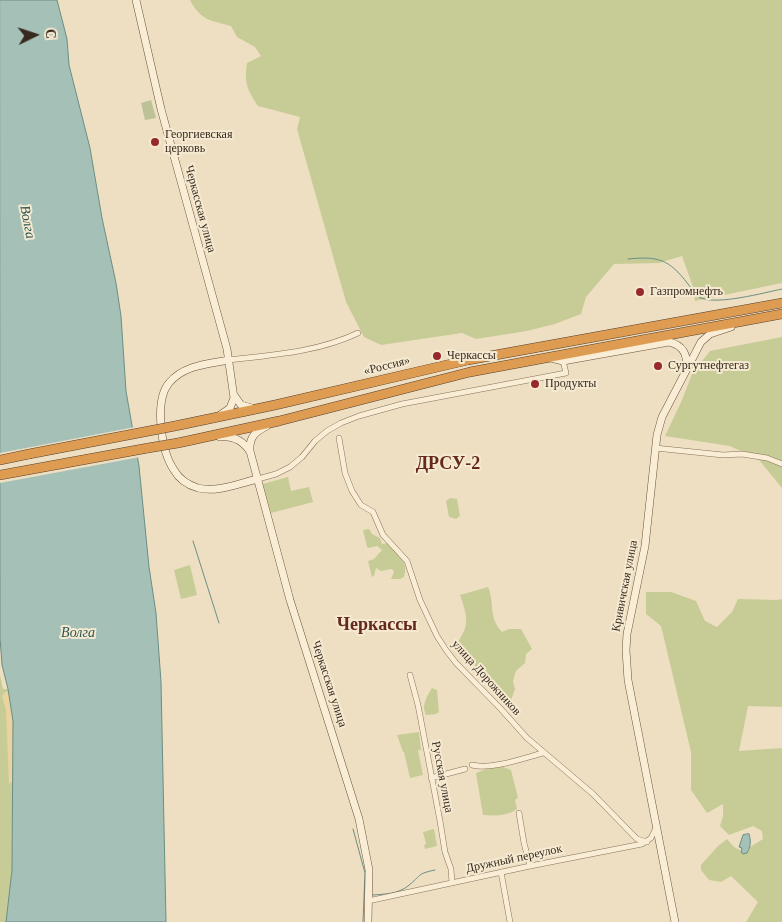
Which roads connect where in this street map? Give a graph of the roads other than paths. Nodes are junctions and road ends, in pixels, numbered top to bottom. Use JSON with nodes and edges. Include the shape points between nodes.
{"nodes":[{"id":1,"x":136,"y":0,"type":"edge"},
{"id":2,"x":782,"y":302,"type":"edge"},
{"id":3,"x":782,"y":314,"type":"edge"},
{"id":4,"x":748,"y":321,"type":"junction"},
{"id":5,"x":358,"y":333,"type":"dead end"},
{"id":6,"x":551,"y":358,"type":"junction"},
{"id":7,"x":229,"y":360,"type":"junction"},
{"id":8,"x":563,"y":361,"type":"junction"},
{"id":9,"x":685,"y":374,"type":"junction"},
{"id":10,"x":234,"y":394,"type":"junction"},
{"id":11,"x":275,"y":406,"type":"junction"},
{"id":12,"x":279,"y":420,"type":"junction"},
{"id":13,"x":188,"y":423,"type":"junction"},
{"id":14,"x":339,"y":438,"type":"dead end"},
{"id":15,"x":190,"y":440,"type":"junction"},
{"id":16,"x":655,"y":448,"type":"junction"},
{"id":17,"x":251,"y":455,"type":"junction"},
{"id":18,"x":0,"y":460,"type":"edge"},
{"id":19,"x":782,"y":464,"type":"edge"},
{"id":20,"x":0,"y":475,"type":"edge"},
{"id":21,"x":258,"y":479,"type":"junction"},
{"id":22,"x":410,"y":675,"type":"dead end"},
{"id":23,"x":543,"y":753,"type":"junction"},
{"id":24,"x":472,"y":765,"type":"dead end"},
{"id":25,"x":465,"y":768,"type":"dead end"},
{"id":26,"x":431,"y":778,"type":"junction"},
{"id":27,"x":519,"y":813,"type":"dead end"},
{"id":28,"x":656,"y":828,"type":"junction"},
{"id":29,"x":647,"y":842,"type":"junction"},
{"id":30,"x":530,"y":866,"type":"junction"},
{"id":31,"x":501,"y":872,"type":"junction"},
{"id":32,"x":452,"y":882,"type":"junction"},
{"id":33,"x":368,"y":901,"type":"junction"},
{"id":34,"x":368,"y":922,"type":"edge"},
{"id":35,"x":510,"y":922,"type":"edge"},
{"id":36,"x":675,"y":922,"type":"edge"}],
"edges":[{"from":1,"to":7,"type":"street","name":"Черкасская улица","via":[[161,109]]},
{"from":2,"to":11,"type":"highway","name":"«Россия»","via":[[468,360]]},
{"from":3,"to":4,"type":"highway","name":"«Россия»"},
{"from":4,"to":6,"type":"highway","name":"«Россия»"},
{"from":4,"to":9,"type":"street","name":"Кривичская улица","via":[[705,337]]},
{"from":5,"to":7,"type":"street","via":[[309,350]]},
{"from":6,"to":8,"type":"street"},
{"from":6,"to":12,"type":"highway","name":"«Россия»","via":[[470,372]]},
{"from":7,"to":10,"type":"street","name":"Черкасская улица"},
{"from":7,"to":21,"type":"street","via":[[187,369],[167,386],[160,406],[165,447],[174,471],[184,482],[195,487],[216,489]]},
{"from":8,"to":9,"type":"street","via":[[671,342],[685,352]]},
{"from":8,"to":21,"type":"street","via":[[566,373],[402,404],[341,423],[319,438],[290,467]]},
{"from":9,"to":16,"type":"street","name":"Кривичская улица","via":[[662,417]]},
{"from":10,"to":11,"type":"street","via":[[238,402],[247,408]]},
{"from":10,"to":13,"type":"street","via":[[232,405],[226,412]]},
{"from":11,"to":13,"type":"highway","name":"«Россия»"},
{"from":12,"to":15,"type":"highway"},
{"from":12,"to":17,"type":"street","name":"Черкасская улица","via":[[254,434],[250,442]]},
{"from":13,"to":18,"type":"highway","name":"«Россия»","bridge":true},
{"from":14,"to":23,"type":"street","name":"улица Дорожников","via":[[345,473],[352,491],[361,505],[373,512],[382,535],[407,561],[420,600],[446,650]]},
{"from":15,"to":17,"type":"street","via":[[230,437],[242,442]]},
{"from":15,"to":20,"type":"highway","bridge":true},
{"from":16,"to":19,"type":"street","via":[[723,456],[742,454]]},
{"from":16,"to":28,"type":"street","name":"Кривичская улица","via":[[645,546],[627,628],[626,650],[628,680]]},
{"from":17,"to":21,"type":"street","name":"Черкасская улица"},
{"from":21,"to":33,"type":"street","name":"Черкасская улица","via":[[290,600],[359,819],[368,865]]},
{"from":22,"to":26,"type":"street","name":"Русская улица"},
{"from":23,"to":24,"type":"street","via":[[497,764]]},
{"from":23,"to":29,"type":"street","name":"улица Дорожников","via":[[593,794],[637,839]]},
{"from":25,"to":26,"type":"street"},
{"from":26,"to":32,"type":"street","name":"Русская улица"},
{"from":27,"to":30,"type":"street"},
{"from":28,"to":29,"type":"street"},
{"from":28,"to":36,"type":"street","name":"Кривичская улица"},
{"from":29,"to":30,"type":"street","name":"Дружный переулок"},
{"from":30,"to":31,"type":"street","name":"Дружный переулок"},
{"from":31,"to":32,"type":"street","name":"Дружный переулок"},
{"from":31,"to":35,"type":"street"},
{"from":32,"to":33,"type":"street","name":"Дружный переулок"},
{"from":33,"to":34,"type":"street","name":"Черкасская улица"}]}
